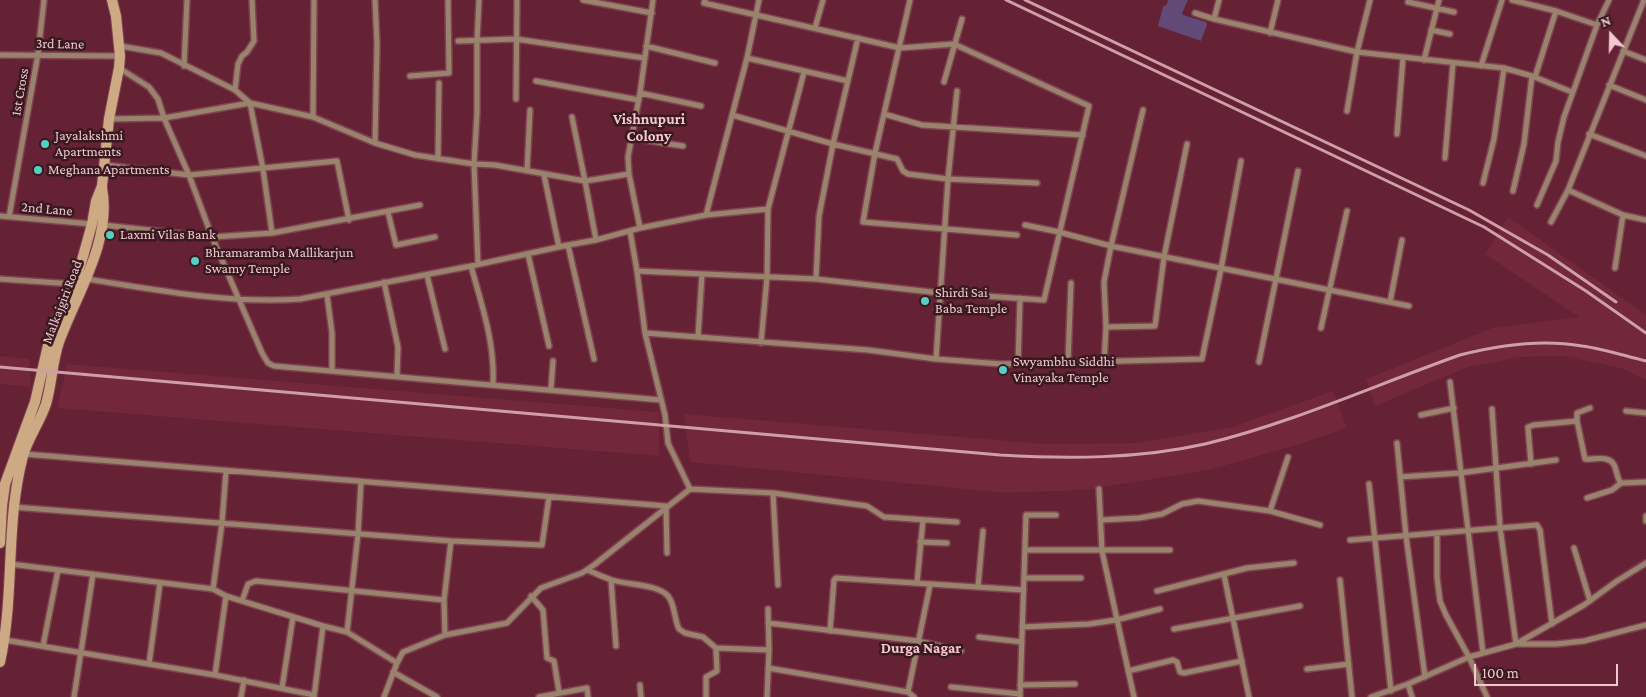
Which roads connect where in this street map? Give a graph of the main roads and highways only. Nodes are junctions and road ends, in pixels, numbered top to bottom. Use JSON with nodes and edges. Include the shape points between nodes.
{"nodes":[{"id":1,"x":112,"y":0,"type":"edge"},
{"id":2,"x":97,"y":225,"type":"junction"},
{"id":3,"x":3,"y":484,"type":"edge"},
{"id":4,"x":0,"y":543,"type":"edge"},
{"id":5,"x":0,"y":662,"type":"edge"}],
"edges":[{"from":1,"to":2,"type":"main road","name":"Malkajgiri Road","via":[[119,68],[102,186],[96,201]]},
{"from":2,"to":3,"type":"main road","name":"Malkajgiri Road","via":[[58,316],[35,402]]},
{"from":2,"to":5,"type":"main road","name":"Malkajgiri Road","via":[[87,279],[58,344],[45,405],[24,454],[13,507],[5,640]]},
{"from":3,"to":4,"type":"main road","name":"Malkajgiri Road"}]}
